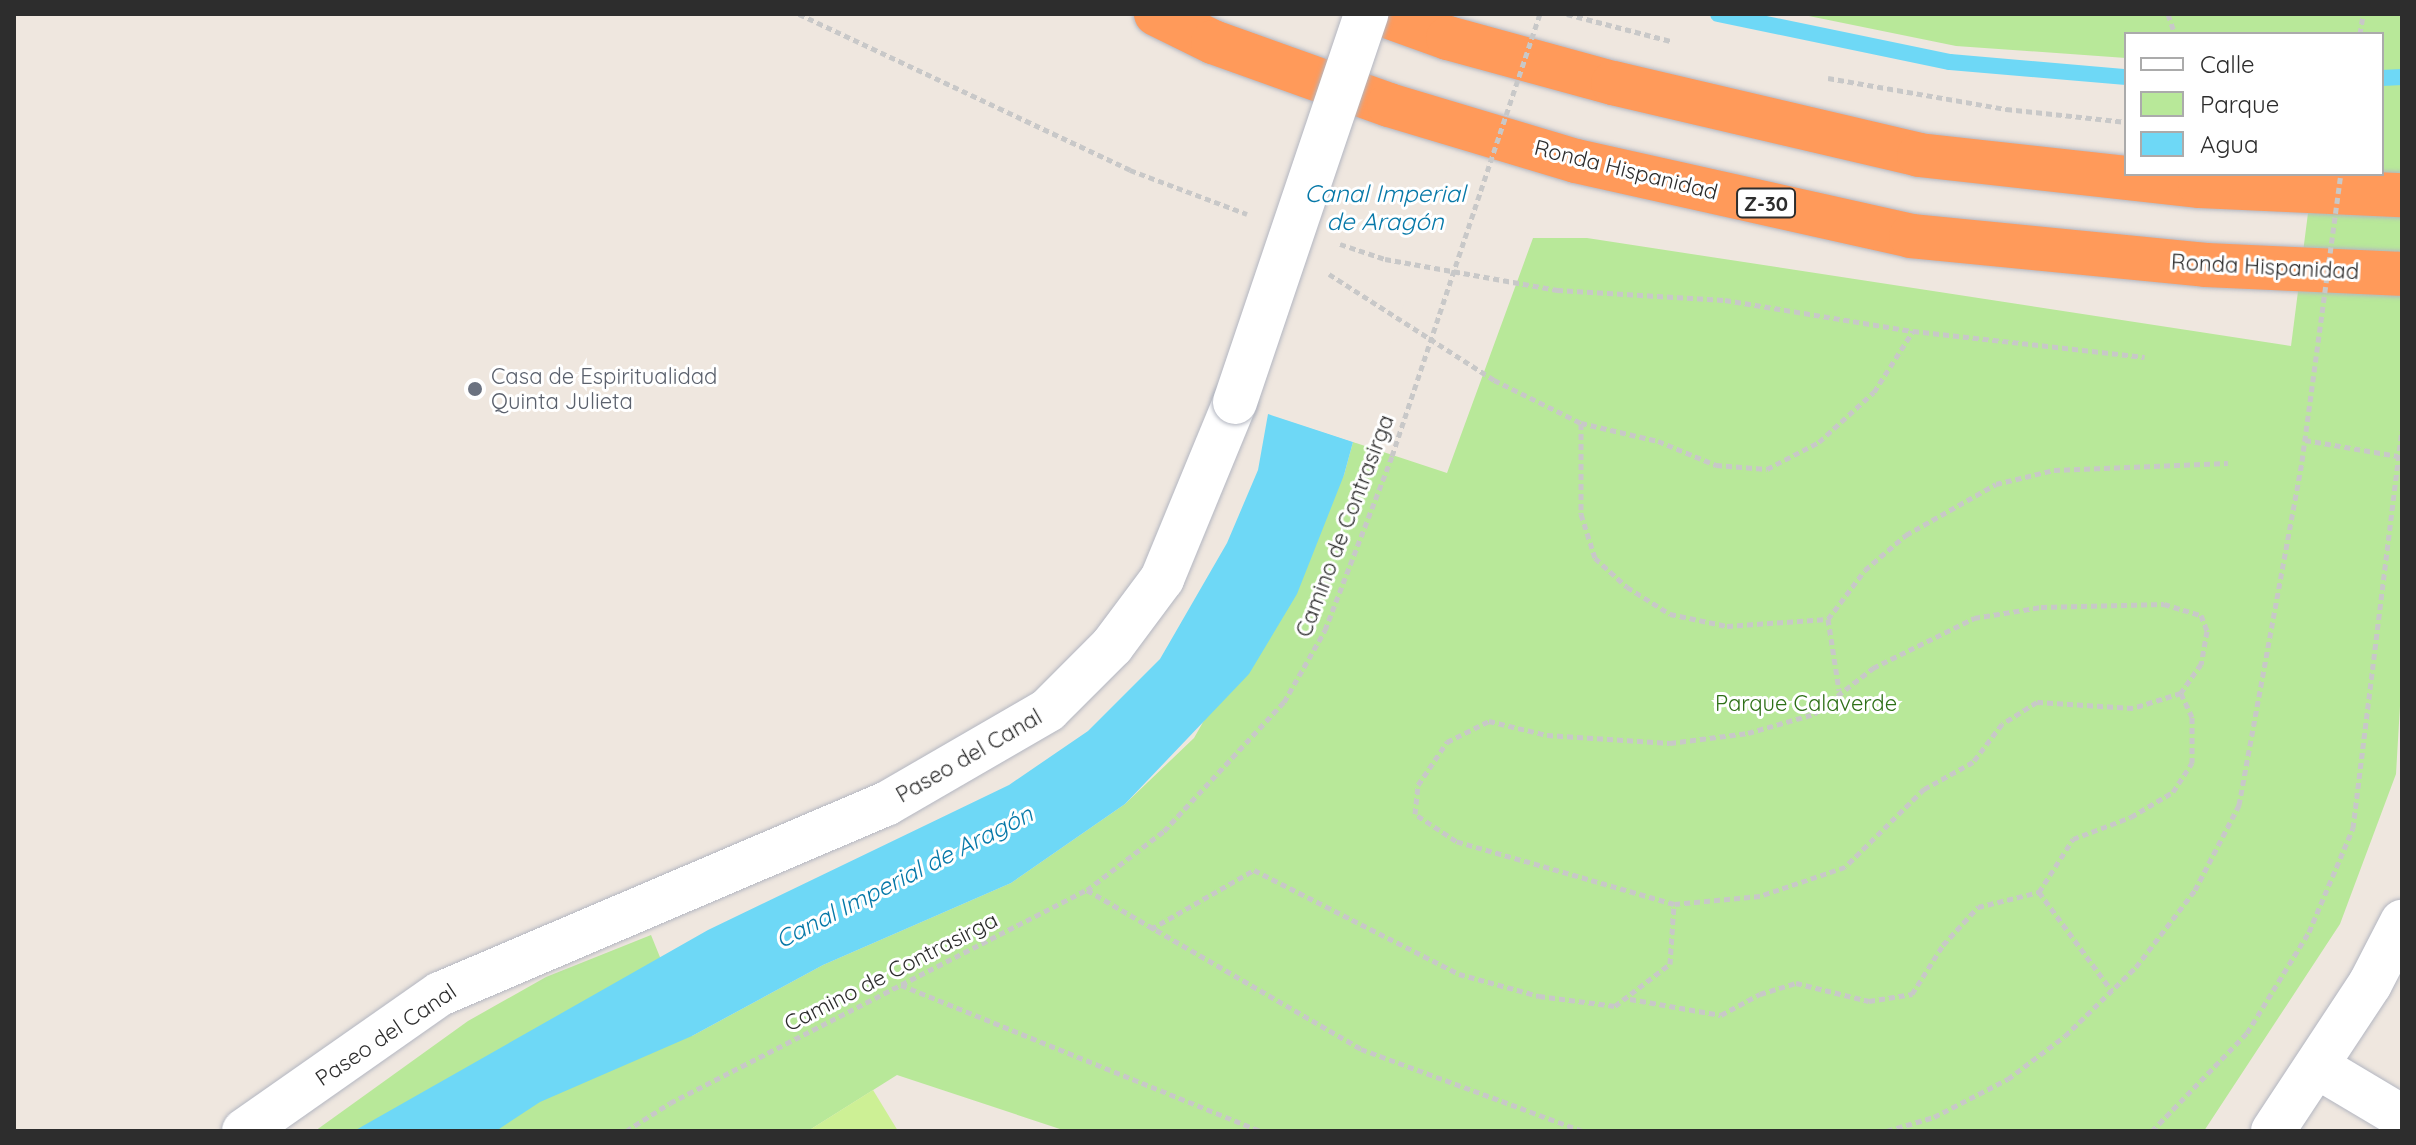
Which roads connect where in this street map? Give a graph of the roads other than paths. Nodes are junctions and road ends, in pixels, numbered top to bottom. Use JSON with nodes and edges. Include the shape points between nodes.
{"nodes":[{"id":1,"x":1156,"y":14,"type":"edge"},
{"id":2,"x":1366,"y":14,"type":"edge"},
{"id":3,"x":1381,"y":14,"type":"edge"},
{"id":4,"x":2402,"y":195,"type":"edge"},
{"id":5,"x":2402,"y":274,"type":"edge"},
{"id":6,"x":2402,"y":922,"type":"edge"},
{"id":7,"x":2318,"y":1067,"type":"junction"},
{"id":8,"x":2402,"y":1117,"type":"edge"},
{"id":9,"x":244,"y":1131,"type":"edge"},
{"id":10,"x":2273,"y":1131,"type":"edge"}],
"edges":[{"from":1,"to":5,"type":"highway","name":"Ronda Hispanidad","number":"Z-30","via":[[1213,42],[1389,105],[1576,161],[1911,236],[2206,265]]},
{"from":2,"to":9,"type":"street","name":"Paseo del Canal","bridge":true,"via":[[1235,402],[1162,579],[1095,665],[1048,710],[886,804],[440,994]]},
{"from":3,"to":4,"type":"highway","via":[[1613,83],[1919,155],[2200,186]]},
{"from":6,"to":7,"type":"street"},
{"from":7,"to":8,"type":"street"},
{"from":7,"to":10,"type":"street"}]}
